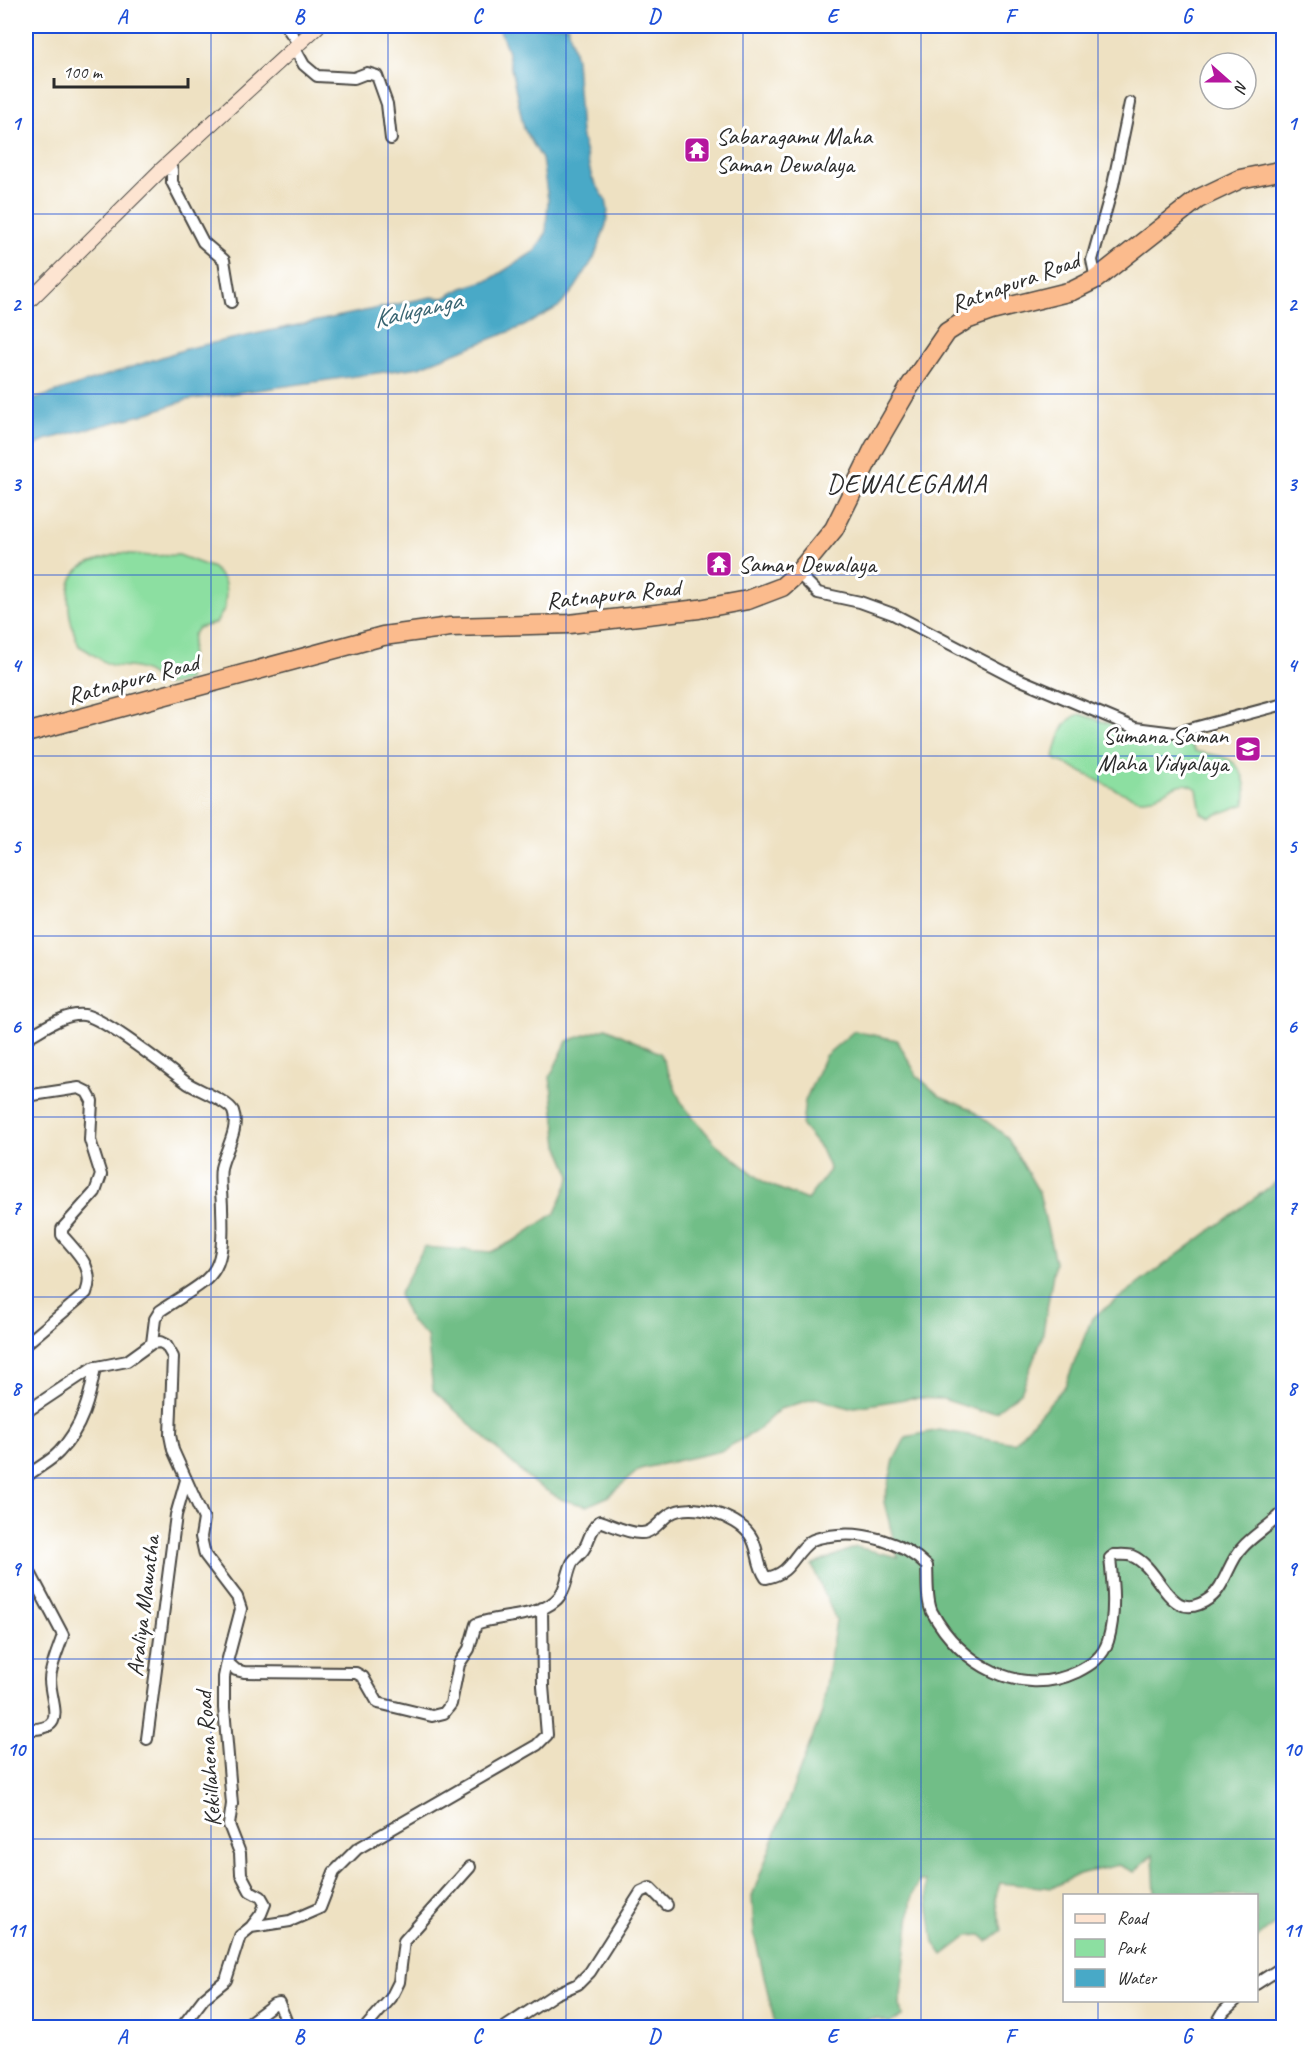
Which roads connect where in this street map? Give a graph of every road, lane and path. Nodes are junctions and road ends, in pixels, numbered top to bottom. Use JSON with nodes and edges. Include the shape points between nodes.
{"nodes":[{"id":1,"x":286,"y":26,"type":"edge"},
{"id":2,"x":318,"y":26,"type":"edge"},
{"id":3,"x":296,"y":45,"type":"junction"},
{"id":4,"x":1130,"y":103,"type":"dead end"},
{"id":5,"x":391,"y":139,"type":"dead end"},
{"id":6,"x":163,"y":169,"type":"junction"},
{"id":7,"x":1284,"y":170,"type":"edge"},
{"id":8,"x":1096,"y":279,"type":"junction"},
{"id":9,"x":231,"y":302,"type":"dead end"},
{"id":10,"x":26,"y":304,"type":"edge"},
{"id":11,"x":798,"y":573,"type":"junction"},
{"id":12,"x":1284,"y":704,"type":"edge"},
{"id":13,"x":26,"y":733,"type":"edge"},
{"id":14,"x":26,"y":1038,"type":"edge"},
{"id":15,"x":26,"y":1096,"type":"edge"},
{"id":16,"x":152,"y":1343,"type":"junction"},
{"id":17,"x":26,"y":1344,"type":"edge"},
{"id":18,"x":95,"y":1367,"type":"junction"},
{"id":19,"x":26,"y":1412,"type":"edge"},
{"id":20,"x":26,"y":1477,"type":"edge"},
{"id":21,"x":186,"y":1480,"type":"junction"},
{"id":22,"x":1284,"y":1511,"type":"edge"},
{"id":23,"x":26,"y":1565,"type":"edge"},
{"id":24,"x":542,"y":1608,"type":"junction"},
{"id":25,"x":227,"y":1662,"type":"junction"},
{"id":26,"x":26,"y":1729,"type":"edge"},
{"id":27,"x":147,"y":1739,"type":"dead end"},
{"id":28,"x":470,"y":1867,"type":"dead end"},
{"id":29,"x":667,"y":1905,"type":"dead end"},
{"id":30,"x":251,"y":1928,"type":"junction"},
{"id":31,"x":1284,"y":1966,"type":"edge"},
{"id":32,"x":1258,"y":1983,"type":"edge"},
{"id":33,"x":1235,"y":2002,"type":"edge"},
{"id":34,"x":181,"y":2028,"type":"edge"},
{"id":35,"x":242,"y":2028,"type":"edge"},
{"id":36,"x":289,"y":2028,"type":"edge"},
{"id":37,"x":365,"y":2028,"type":"edge"},
{"id":38,"x":504,"y":2028,"type":"edge"},
{"id":39,"x":1214,"y":2028,"type":"edge"}],
"edges":[{"from":1,"to":3,"type":"street"},
{"from":2,"to":3,"type":"street"},
{"from":3,"to":5,"type":"street","via":[[304,65],[317,76],[377,76],[387,105]]},
{"from":3,"to":6,"type":"street"},
{"from":4,"to":8,"type":"street","via":[[1092,260]]},
{"from":6,"to":9,"type":"street","via":[[172,170],[172,182],[203,242],[224,260]]},
{"from":6,"to":10,"type":"street"},
{"from":7,"to":8,"type":"highway","name":"Ratnapura Road","via":[[1240,179],[1198,199]]},
{"from":8,"to":11,"type":"highway","name":"Ratnapura Road","via":[[1072,291],[992,310],[947,332],[874,448],[834,529]]},
{"from":11,"to":12,"type":"street","via":[[818,593],[893,614],[1014,677],[1135,728],[1175,733]]},
{"from":11,"to":13,"type":"highway","name":"Ratnapura Road","via":[[782,587],[748,600],[699,609],[569,624],[450,627],[383,636]]},
{"from":14,"to":16,"type":"street","via":[[69,1016],[86,1015],[232,1110],[236,1124],[221,1170],[221,1262],[210,1278],[160,1311]]},
{"from":15,"to":17,"type":"street","via":[[79,1088],[87,1092],[92,1101],[90,1140],[101,1175],[95,1192],[62,1229],[62,1235],[88,1268],[90,1282],[86,1293]]},
{"from":16,"to":18,"type":"street","via":[[127,1361]]},
{"from":16,"to":21,"type":"street","via":[[166,1345],[173,1357],[170,1435]]},
{"from":18,"to":19,"type":"street"},
{"from":18,"to":20,"type":"street","via":[[90,1396],[75,1432],[58,1453]]},
{"from":21,"to":25,"type":"street","via":[[204,1519],[201,1537],[205,1555],[237,1597],[241,1609]]},
{"from":21,"to":27,"type":"street","name":"Araliya Mawatha","via":[[176,1515]]},
{"from":22,"to":24,"type":"street","via":[[1242,1548],[1211,1597],[1196,1605],[1178,1605],[1143,1563],[1131,1555],[1114,1555],[1110,1558],[1114,1595],[1108,1641],[1099,1658],[1059,1681],[1039,1684],[1020,1681],[966,1656],[930,1609],[927,1566],[914,1554],[867,1535],[840,1534],[812,1540],[781,1575],[766,1578],[758,1566],[750,1535],[733,1518],[683,1510],[671,1513],[652,1529],[640,1533],[600,1521],[573,1562],[563,1593]]},
{"from":23,"to":26,"type":"street","via":[[63,1635],[50,1680],[55,1712],[42,1730]]},
{"from":24,"to":25,"type":"street","via":[[476,1624],[469,1649],[459,1664],[451,1704],[444,1713],[432,1716],[378,1703],[363,1677],[356,1673],[244,1672]]},
{"from":24,"to":30,"type":"street","via":[[547,1735],[537,1745],[357,1849],[334,1872],[320,1908],[290,1921]]},
{"from":25,"to":30,"type":"street","name":"Kekillahena Road","via":[[224,1708],[232,1804],[229,1824],[240,1854],[241,1874],[250,1891],[265,1904]]},
{"from":28,"to":37,"type":"street","via":[[404,1941],[399,1982],[392,1998]]},
{"from":29,"to":38,"type":"street","via":[[650,1888],[641,1892],[590,1972],[578,1984],[555,1994]]},
{"from":30,"to":34,"type":"street","name":"Kekillahena Road","via":[[240,1936],[226,1980],[204,1998]]},
{"from":31,"to":32,"type":"street"},
{"from":33,"to":39,"type":"street"},
{"from":35,"to":36,"type":"street","via":[[279,2003]]}]}
